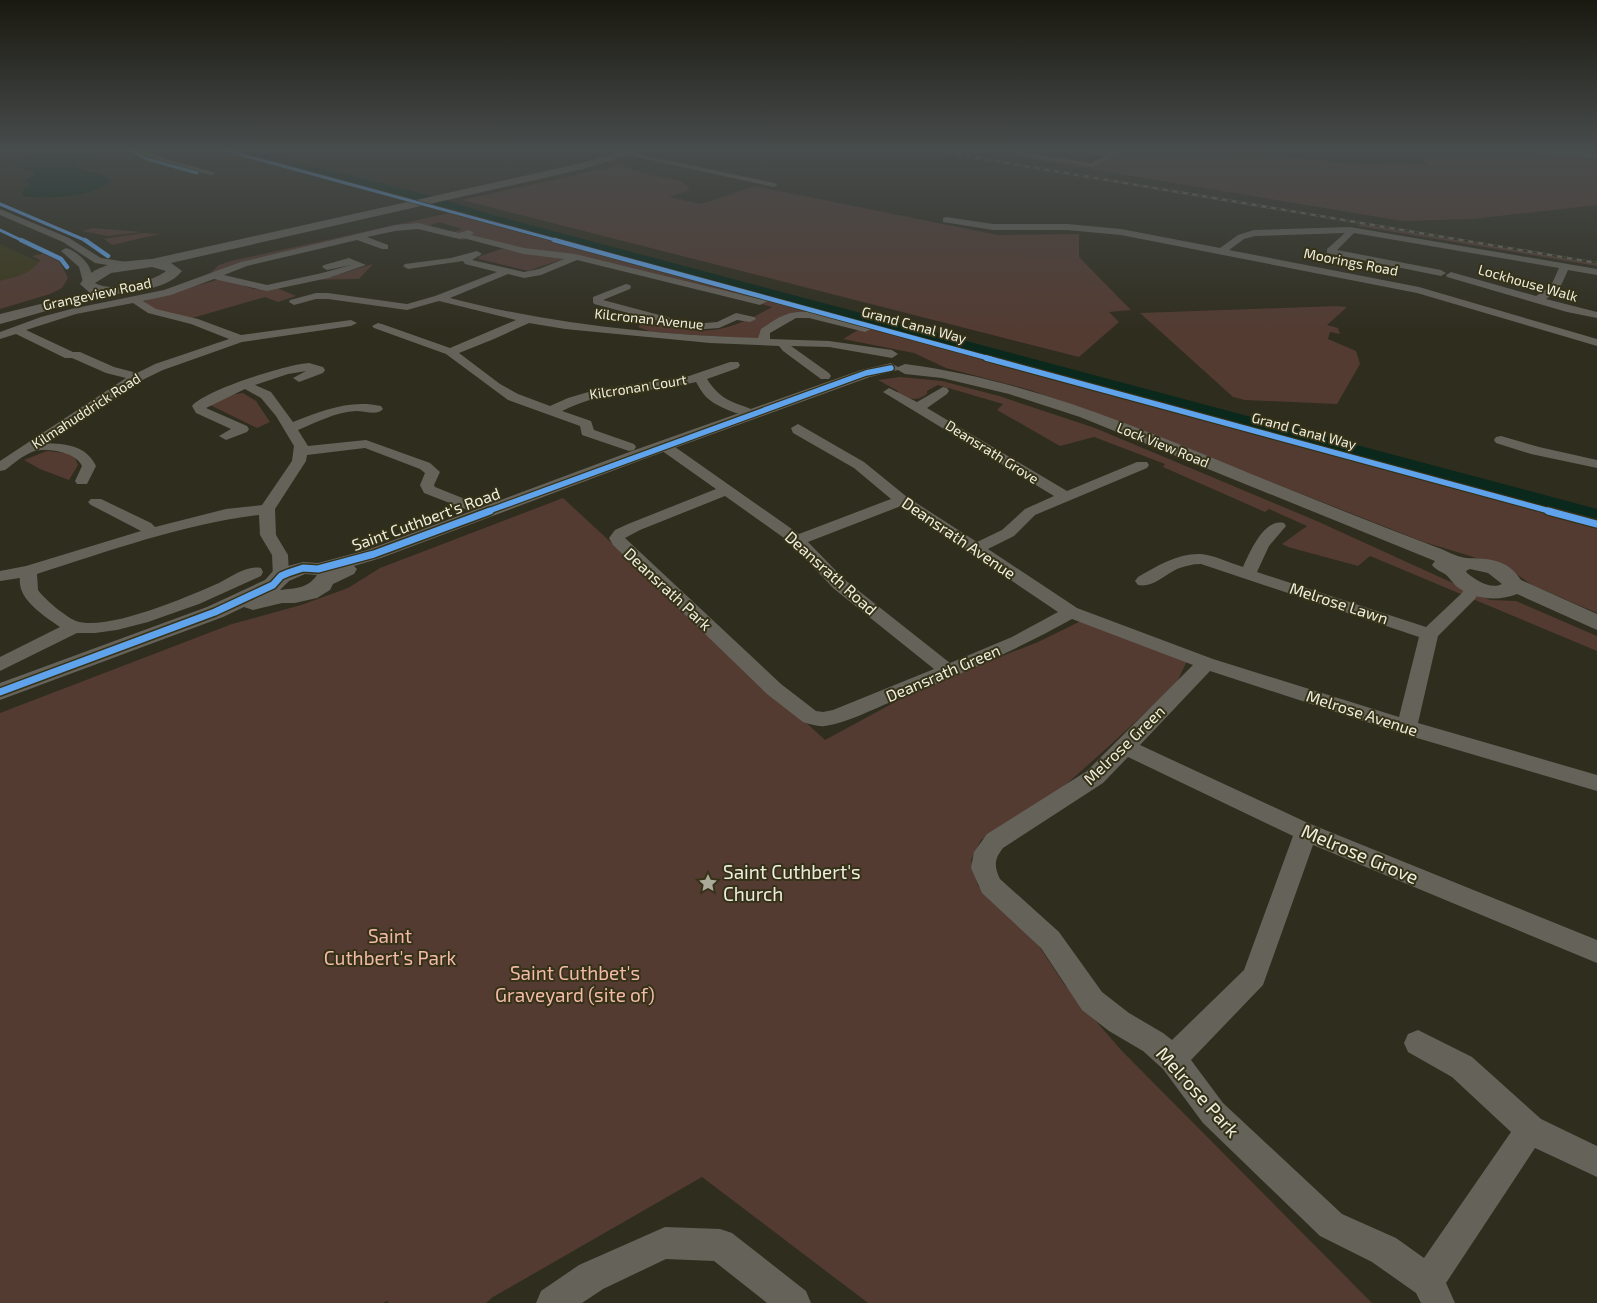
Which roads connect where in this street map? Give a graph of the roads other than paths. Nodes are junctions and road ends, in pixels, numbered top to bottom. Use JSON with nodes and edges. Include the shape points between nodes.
{"nodes":[{"id":1,"x":389,"y":211,"type":"edge"},
{"id":2,"x":390,"y":211,"type":"edge"},
{"id":3,"x":0,"y":212,"type":"edge"},
{"id":4,"x":0,"y":220,"type":"edge"},
{"id":5,"x":946,"y":220,"type":"dead end"},
{"id":6,"x":1350,"y":230,"type":"junction"},
{"id":7,"x":468,"y":235,"type":"joint"},
{"id":8,"x":357,"y":237,"type":"junction"},
{"id":9,"x":384,"y":244,"type":"dead end"},
{"id":10,"x":499,"y":245,"type":"junction"},
{"id":11,"x":1224,"y":249,"type":"dead end"},
{"id":12,"x":575,"y":257,"type":"junction"},
{"id":13,"x":1467,"y":257,"type":"junction"},
{"id":14,"x":467,"y":258,"type":"junction"},
{"id":15,"x":152,"y":263,"type":"junction"},
{"id":16,"x":127,"y":265,"type":"junction"},
{"id":17,"x":408,"y":266,"type":"dead end"},
{"id":18,"x":1566,"y":266,"type":"junction"},
{"id":19,"x":327,"y":267,"type":"dead end"},
{"id":20,"x":173,"y":268,"type":"junction"},
{"id":21,"x":505,"y":272,"type":"junction"},
{"id":22,"x":1597,"y":272,"type":"edge"},
{"id":23,"x":1446,"y":274,"type":"junction"},
{"id":24,"x":215,"y":276,"type":"junction"},
{"id":25,"x":87,"y":282,"type":"junction"},
{"id":26,"x":626,"y":287,"type":"dead end"},
{"id":27,"x":118,"y":290,"type":"junction"},
{"id":28,"x":1419,"y":290,"type":"junction"},
{"id":29,"x":439,"y":298,"type":"junction"},
{"id":30,"x":767,"y":298,"type":"dead end"},
{"id":31,"x":136,"y":300,"type":"junction"},
{"id":32,"x":1536,"y":300,"type":"junction"},
{"id":33,"x":294,"y":302,"type":"dead end"},
{"id":34,"x":0,"y":315,"type":"edge"},
{"id":35,"x":645,"y":315,"type":"junction"},
{"id":36,"x":173,"y":316,"type":"junction"},
{"id":37,"x":1597,"y":316,"type":"edge"},
{"id":38,"x":750,"y":319,"type":"dead end"},
{"id":39,"x":0,"y":320,"type":"edge"},
{"id":40,"x":158,"y":320,"type":"dead end"},
{"id":41,"x":526,"y":320,"type":"junction"},
{"id":42,"x":351,"y":323,"type":"dead end"},
{"id":43,"x":378,"y":326,"type":"dead end"},
{"id":44,"x":865,"y":329,"type":"dead end"},
{"id":45,"x":16,"y":330,"type":"junction"},
{"id":46,"x":622,"y":332,"type":"junction"},
{"id":47,"x":0,"y":336,"type":"edge"},
{"id":48,"x":240,"y":339,"type":"junction"},
{"id":49,"x":766,"y":342,"type":"junction"},
{"id":50,"x":783,"y":342,"type":"junction"},
{"id":51,"x":1597,"y":343,"type":"edge"},
{"id":52,"x":450,"y":352,"type":"junction"},
{"id":53,"x":72,"y":355,"type":"joint"},
{"id":54,"x":890,"y":364,"type":"junction"},
{"id":55,"x":734,"y":365,"type":"dead end"},
{"id":56,"x":825,"y":376,"type":"dead end"},
{"id":57,"x":137,"y":377,"type":"junction"},
{"id":58,"x":699,"y":377,"type":"junction"},
{"id":59,"x":299,"y":378,"type":"dead end"},
{"id":60,"x":246,"y":385,"type":"junction"},
{"id":61,"x":943,"y":391,"type":"dead end"},
{"id":62,"x":890,"y":392,"type":"dead end"},
{"id":63,"x":918,"y":408,"type":"junction"},
{"id":64,"x":376,"y":410,"type":"dead end"},
{"id":65,"x":551,"y":411,"type":"junction"},
{"id":66,"x":752,"y":414,"type":"junction"},
{"id":67,"x":290,"y":428,"type":"junction"},
{"id":68,"x":798,"y":428,"type":"dead end"},
{"id":69,"x":226,"y":436,"type":"dead end"},
{"id":70,"x":1501,"y":440,"type":"dead end"},
{"id":71,"x":663,"y":446,"type":"junction"},
{"id":72,"x":30,"y":447,"type":"junction"},
{"id":73,"x":629,"y":447,"type":"dead end"},
{"id":74,"x":301,"y":452,"type":"junction"},
{"id":75,"x":1597,"y":464,"type":"edge"},
{"id":76,"x":1142,"y":465,"type":"dead end"},
{"id":77,"x":0,"y":467,"type":"edge"},
{"id":78,"x":82,"y":481,"type":"dead end"},
{"id":79,"x":725,"y":491,"type":"junction"},
{"id":80,"x":1064,"y":496,"type":"junction"},
{"id":81,"x":902,"y":500,"type":"junction"},
{"id":82,"x":96,"y":502,"type":"dead end"},
{"id":83,"x":137,"y":504,"type":"dead end"},
{"id":84,"x":470,"y":506,"type":"dead end"},
{"id":85,"x":267,"y":509,"type":"junction"},
{"id":86,"x":118,"y":513,"type":"junction"},
{"id":87,"x":1278,"y":526,"type":"dead end"},
{"id":88,"x":152,"y":533,"type":"junction"},
{"id":89,"x":1378,"y":533,"type":"joint"},
{"id":90,"x":797,"y":540,"type":"junction"},
{"id":91,"x":976,"y":549,"type":"junction"},
{"id":92,"x":1459,"y":567,"type":"junction"},
{"id":93,"x":29,"y":571,"type":"junction"},
{"id":94,"x":255,"y":572,"type":"dead end"},
{"id":95,"x":315,"y":573,"type":"junction"},
{"id":96,"x":1248,"y":573,"type":"junction"},
{"id":97,"x":0,"y":576,"type":"edge"},
{"id":98,"x":279,"y":578,"type":"junction"},
{"id":99,"x":1144,"y":581,"type":"dead end"},
{"id":100,"x":1474,"y":587,"type":"junction"},
{"id":101,"x":1509,"y":588,"type":"junction"},
{"id":102,"x":1071,"y":612,"type":"junction"},
{"id":103,"x":1597,"y":624,"type":"edge"},
{"id":104,"x":74,"y":627,"type":"junction"},
{"id":105,"x":1130,"y":634,"type":"joint"},
{"id":106,"x":1429,"y":634,"type":"junction"},
{"id":107,"x":1206,"y":662,"type":"junction"},
{"id":108,"x":0,"y":665,"type":"edge"},
{"id":109,"x":947,"y":670,"type":"junction"},
{"id":110,"x":0,"y":692,"type":"edge"},
{"id":111,"x":810,"y":717,"type":"joint"},
{"id":112,"x":1407,"y":728,"type":"junction"},
{"id":113,"x":1126,"y":748,"type":"junction"},
{"id":114,"x":1597,"y":783,"type":"edge"},
{"id":115,"x":1306,"y":832,"type":"junction"},
{"id":116,"x":986,"y":852,"type":"joint"},
{"id":117,"x":1597,"y":952,"type":"edge"},
{"id":118,"x":1418,"y":1044,"type":"dead end"},
{"id":119,"x":1173,"y":1059,"type":"junction"},
{"id":120,"x":1530,"y":1130,"type":"junction"},
{"id":121,"x":1597,"y":1162,"type":"edge"},
{"id":122,"x":1433,"y":1292,"type":"edge"},
{"id":123,"x":554,"y":1303,"type":"edge"},
{"id":124,"x":794,"y":1303,"type":"edge"}],
"edges":[{"from":1,"to":15,"type":"main road"},
{"from":2,"to":20,"type":"main road","via":[[211,254]]},
{"from":3,"to":16,"type":"street","via":[[72,243],[98,261]]},
{"from":4,"to":25,"type":"street","via":[[68,252],[84,266]]},
{"from":5,"to":28,"type":"street","name":"Moorings Road","via":[[992,227],[1067,227],[1121,232]]},
{"from":6,"to":11,"type":"street","via":[[1254,233],[1241,237]]},
{"from":6,"to":13,"type":"street"},
{"from":6,"to":23,"type":"street","via":[[1330,251]]},
{"from":7,"to":8,"type":"street","name":"Grangeview Road","via":[[459,236],[426,226],[406,226]]},
{"from":7,"to":10,"type":"street"},
{"from":8,"to":9,"type":"street"},
{"from":8,"to":24,"type":"street","name":"Grangeview Road","via":[[244,264]]},
{"from":10,"to":12,"type":"street"},
{"from":10,"to":14,"type":"street"},
{"from":12,"to":21,"type":"street","via":[[535,274]]},
{"from":12,"to":30,"type":"street","via":[[760,302]]},
{"from":13,"to":18,"type":"street"},
{"from":13,"to":23,"type":"street","via":[[1457,272]]},
{"from":14,"to":17,"type":"street","via":[[436,265]]},
{"from":14,"to":21,"type":"street","via":[[468,262]]},
{"from":15,"to":16,"type":"main road"},
{"from":15,"to":20,"type":"main road"},
{"from":16,"to":25,"type":"main road","via":[[99,273]]},
{"from":18,"to":22,"type":"street"},
{"from":18,"to":32,"type":"street","via":[[1555,291]]},
{"from":19,"to":24,"type":"street","via":[[350,260],[362,265],[267,288]]},
{"from":20,"to":27,"type":"main road","via":[[172,275],[164,280]]},
{"from":21,"to":29,"type":"street"},
{"from":23,"to":28,"type":"street"},
{"from":23,"to":32,"type":"street","name":"Lockhouse Walk"},
{"from":24,"to":31,"type":"street","name":"Grangeview Road","via":[[168,293]]},
{"from":25,"to":27,"type":"main road","via":[[94,288]]},
{"from":25,"to":34,"type":"main road","via":[[54,299]]},
{"from":26,"to":35,"type":"street","via":[[597,299],[598,302]]},
{"from":27,"to":39,"type":"main road"},
{"from":28,"to":51,"type":"street","name":"Moorings Road"},
{"from":29,"to":33,"type":"street","via":[[407,307],[328,296]]},
{"from":29,"to":41,"type":"street","name":"Kilcronan Avenue"},
{"from":31,"to":36,"type":"street","via":[[147,309]]},
{"from":31,"to":45,"type":"street","name":"Grangeview Road","via":[[75,311]]},
{"from":32,"to":37,"type":"street","name":"Lockhouse Walk"},
{"from":35,"to":38,"type":"street","via":[[702,328],[719,325],[736,316]]},
{"from":35,"to":46,"type":"street"},
{"from":36,"to":40,"type":"street"},
{"from":36,"to":48,"type":"street"},
{"from":41,"to":46,"type":"street","name":"Kilcronan Avenue"},
{"from":41,"to":52,"type":"street"},
{"from":42,"to":48,"type":"street","name":"Kilmahuddrick Road"},
{"from":43,"to":52,"type":"street","name":"Kilcronan Court"},
{"from":44,"to":49,"type":"street","via":[[820,321],[804,314],[791,315],[763,333]]},
{"from":45,"to":47,"type":"street","name":"Grangeview Road"},
{"from":45,"to":53,"type":"street"},
{"from":46,"to":49,"type":"street","name":"Kilcronan Avenue"},
{"from":48,"to":57,"type":"street","name":"Kilmahuddrick Road"},
{"from":49,"to":50,"type":"street","name":"Kilcronan Avenue"},
{"from":50,"to":54,"type":"street","name":"Kilcronan Avenue","via":[[858,349]]},
{"from":50,"to":56,"type":"street","via":[[787,349]]},
{"from":52,"to":65,"type":"street","name":"Kilcronan Court","via":[[513,396]]},
{"from":53,"to":57,"type":"street"},
{"from":54,"to":66,"type":"street","name":"Saint Cuthbert’s Road"},
{"from":54,"to":89,"type":"street","name":"Lock View Road","via":[[942,372],[1071,409]]},
{"from":55,"to":58,"type":"street","name":"Kilcronan Court"},
{"from":57,"to":72,"type":"street","name":"Kilmahuddrick Road"},
{"from":58,"to":65,"type":"street","name":"Kilcronan Court","via":[[580,396]]},
{"from":58,"to":66,"type":"street","name":"Kilcronan Court","via":[[718,401]]},
{"from":59,"to":60,"type":"street","via":[[319,370],[309,367],[289,369]]},
{"from":60,"to":67,"type":"street","via":[[266,395]]},
{"from":60,"to":69,"type":"street","via":[[199,406],[201,410],[242,429]]},
{"from":61,"to":63,"type":"street"},
{"from":62,"to":63,"type":"street","name":"Deansrath Grove"},
{"from":63,"to":80,"type":"street","name":"Deansrath Grove"},
{"from":64,"to":67,"type":"street","via":[[349,407]]},
{"from":65,"to":73,"type":"street","name":"Kilcronan Court","via":[[586,424],[587,432]]},
{"from":66,"to":71,"type":"street","name":"Saint Cuthbert’s Road"},
{"from":67,"to":74,"type":"street"},
{"from":68,"to":81,"type":"street","name":"Deansrath Avenue","via":[[859,465]]},
{"from":70,"to":75,"type":"street"},
{"from":71,"to":79,"type":"street","name":"Deansrath Road"},
{"from":71,"to":95,"type":"street","name":"Saint Cuthbert’s Road"},
{"from":72,"to":77,"type":"street","name":"Kilmahuddrick Road"},
{"from":72,"to":78,"type":"street","via":[[64,449],[80,454],[89,466]]},
{"from":74,"to":84,"type":"street","via":[[357,444],[372,446],[425,466],[432,472],[427,485],[429,490]]},
{"from":74,"to":85,"type":"street","via":[[299,461]]},
{"from":76,"to":80,"type":"street"},
{"from":79,"to":90,"type":"street","name":"Deansrath Road"},
{"from":79,"to":111,"type":"street","name":"Deansrath Park","via":[[634,527],[617,538],[732,650]]},
{"from":80,"to":91,"type":"street","via":[[1030,512],[1008,533]]},
{"from":81,"to":90,"type":"street"},
{"from":81,"to":91,"type":"street","name":"Deansrath Avenue"},
{"from":82,"to":86,"type":"street"},
{"from":83,"to":86,"type":"street"},
{"from":85,"to":88,"type":"street","via":[[226,514]]},
{"from":85,"to":98,"type":"street","via":[[268,534]]},
{"from":86,"to":88,"type":"street","via":[[146,526]]},
{"from":87,"to":96,"type":"street","via":[[1262,544]]},
{"from":88,"to":93,"type":"street"},
{"from":89,"to":92,"type":"street","name":"Lock View Road"},
{"from":90,"to":109,"type":"street","name":"Deansrath Road","via":[[839,584]]},
{"from":91,"to":102,"type":"street","name":"Deansrath Avenue"},
{"from":92,"to":100,"type":"street","name":"Lock View Road","via":[[1460,579]]},
{"from":92,"to":101,"type":"street","name":"Lock View Road","via":[[1480,564],[1498,570],[1511,580]]},
{"from":93,"to":97,"type":"street"},
{"from":93,"to":104,"type":"street","via":[[28,586],[34,598]]},
{"from":94,"to":104,"type":"street","via":[[215,592],[115,625]]},
{"from":95,"to":98,"type":"street"},
{"from":95,"to":98,"type":"street","name":"Saint Cuthbert’s Road","via":[[322,585],[309,593],[295,596]]},
{"from":96,"to":99,"type":"street","name":"Melrose Lawn","via":[[1202,559],[1187,559]]},
{"from":96,"to":106,"type":"street","name":"Melrose Lawn"},
{"from":98,"to":110,"type":"street","name":"Saint Cuthbert’s Road","via":[[215,612]]},
{"from":100,"to":101,"type":"street","name":"Lock View Road","via":[[1490,592]]},
{"from":100,"to":106,"type":"street"},
{"from":101,"to":103,"type":"street","name":"Lock View Road"},
{"from":102,"to":105,"type":"street","name":"Deansrath Avenue"},
{"from":102,"to":109,"type":"street","name":"Deansrath Green","via":[[1019,641]]},
{"from":104,"to":108,"type":"street"},
{"from":105,"to":107,"type":"street","name":"Melrose Avenue"},
{"from":106,"to":112,"type":"street"},
{"from":107,"to":112,"type":"street","name":"Melrose Avenue"},
{"from":107,"to":113,"type":"street","name":"Melrose Green"},
{"from":109,"to":111,"type":"street","name":"Deansrath Green","via":[[837,716],[822,720]]},
{"from":112,"to":114,"type":"street","name":"Melrose Avenue"},
{"from":113,"to":115,"type":"street","name":"Melrose Grove"},
{"from":113,"to":116,"type":"street","name":"Melrose Green","via":[[1095,777],[996,841]]},
{"from":115,"to":117,"type":"street","name":"Melrose Grove"},
{"from":115,"to":119,"type":"street","via":[[1254,976]]},
{"from":116,"to":119,"type":"street","name":"Melrose Park","via":[[983,868],[991,886],[1050,940],[1092,1001]]},
{"from":118,"to":120,"type":"street","via":[[1462,1067]]},
{"from":119,"to":122,"type":"street","name":"Melrose Park","via":[[1213,1113],[1331,1225],[1384,1250]]},
{"from":120,"to":121,"type":"street"},
{"from":120,"to":122,"type":"street","name":"Melrose Park"},
{"from":123,"to":124,"type":"street","via":[[591,1277],[665,1243],[720,1245]]}]}
